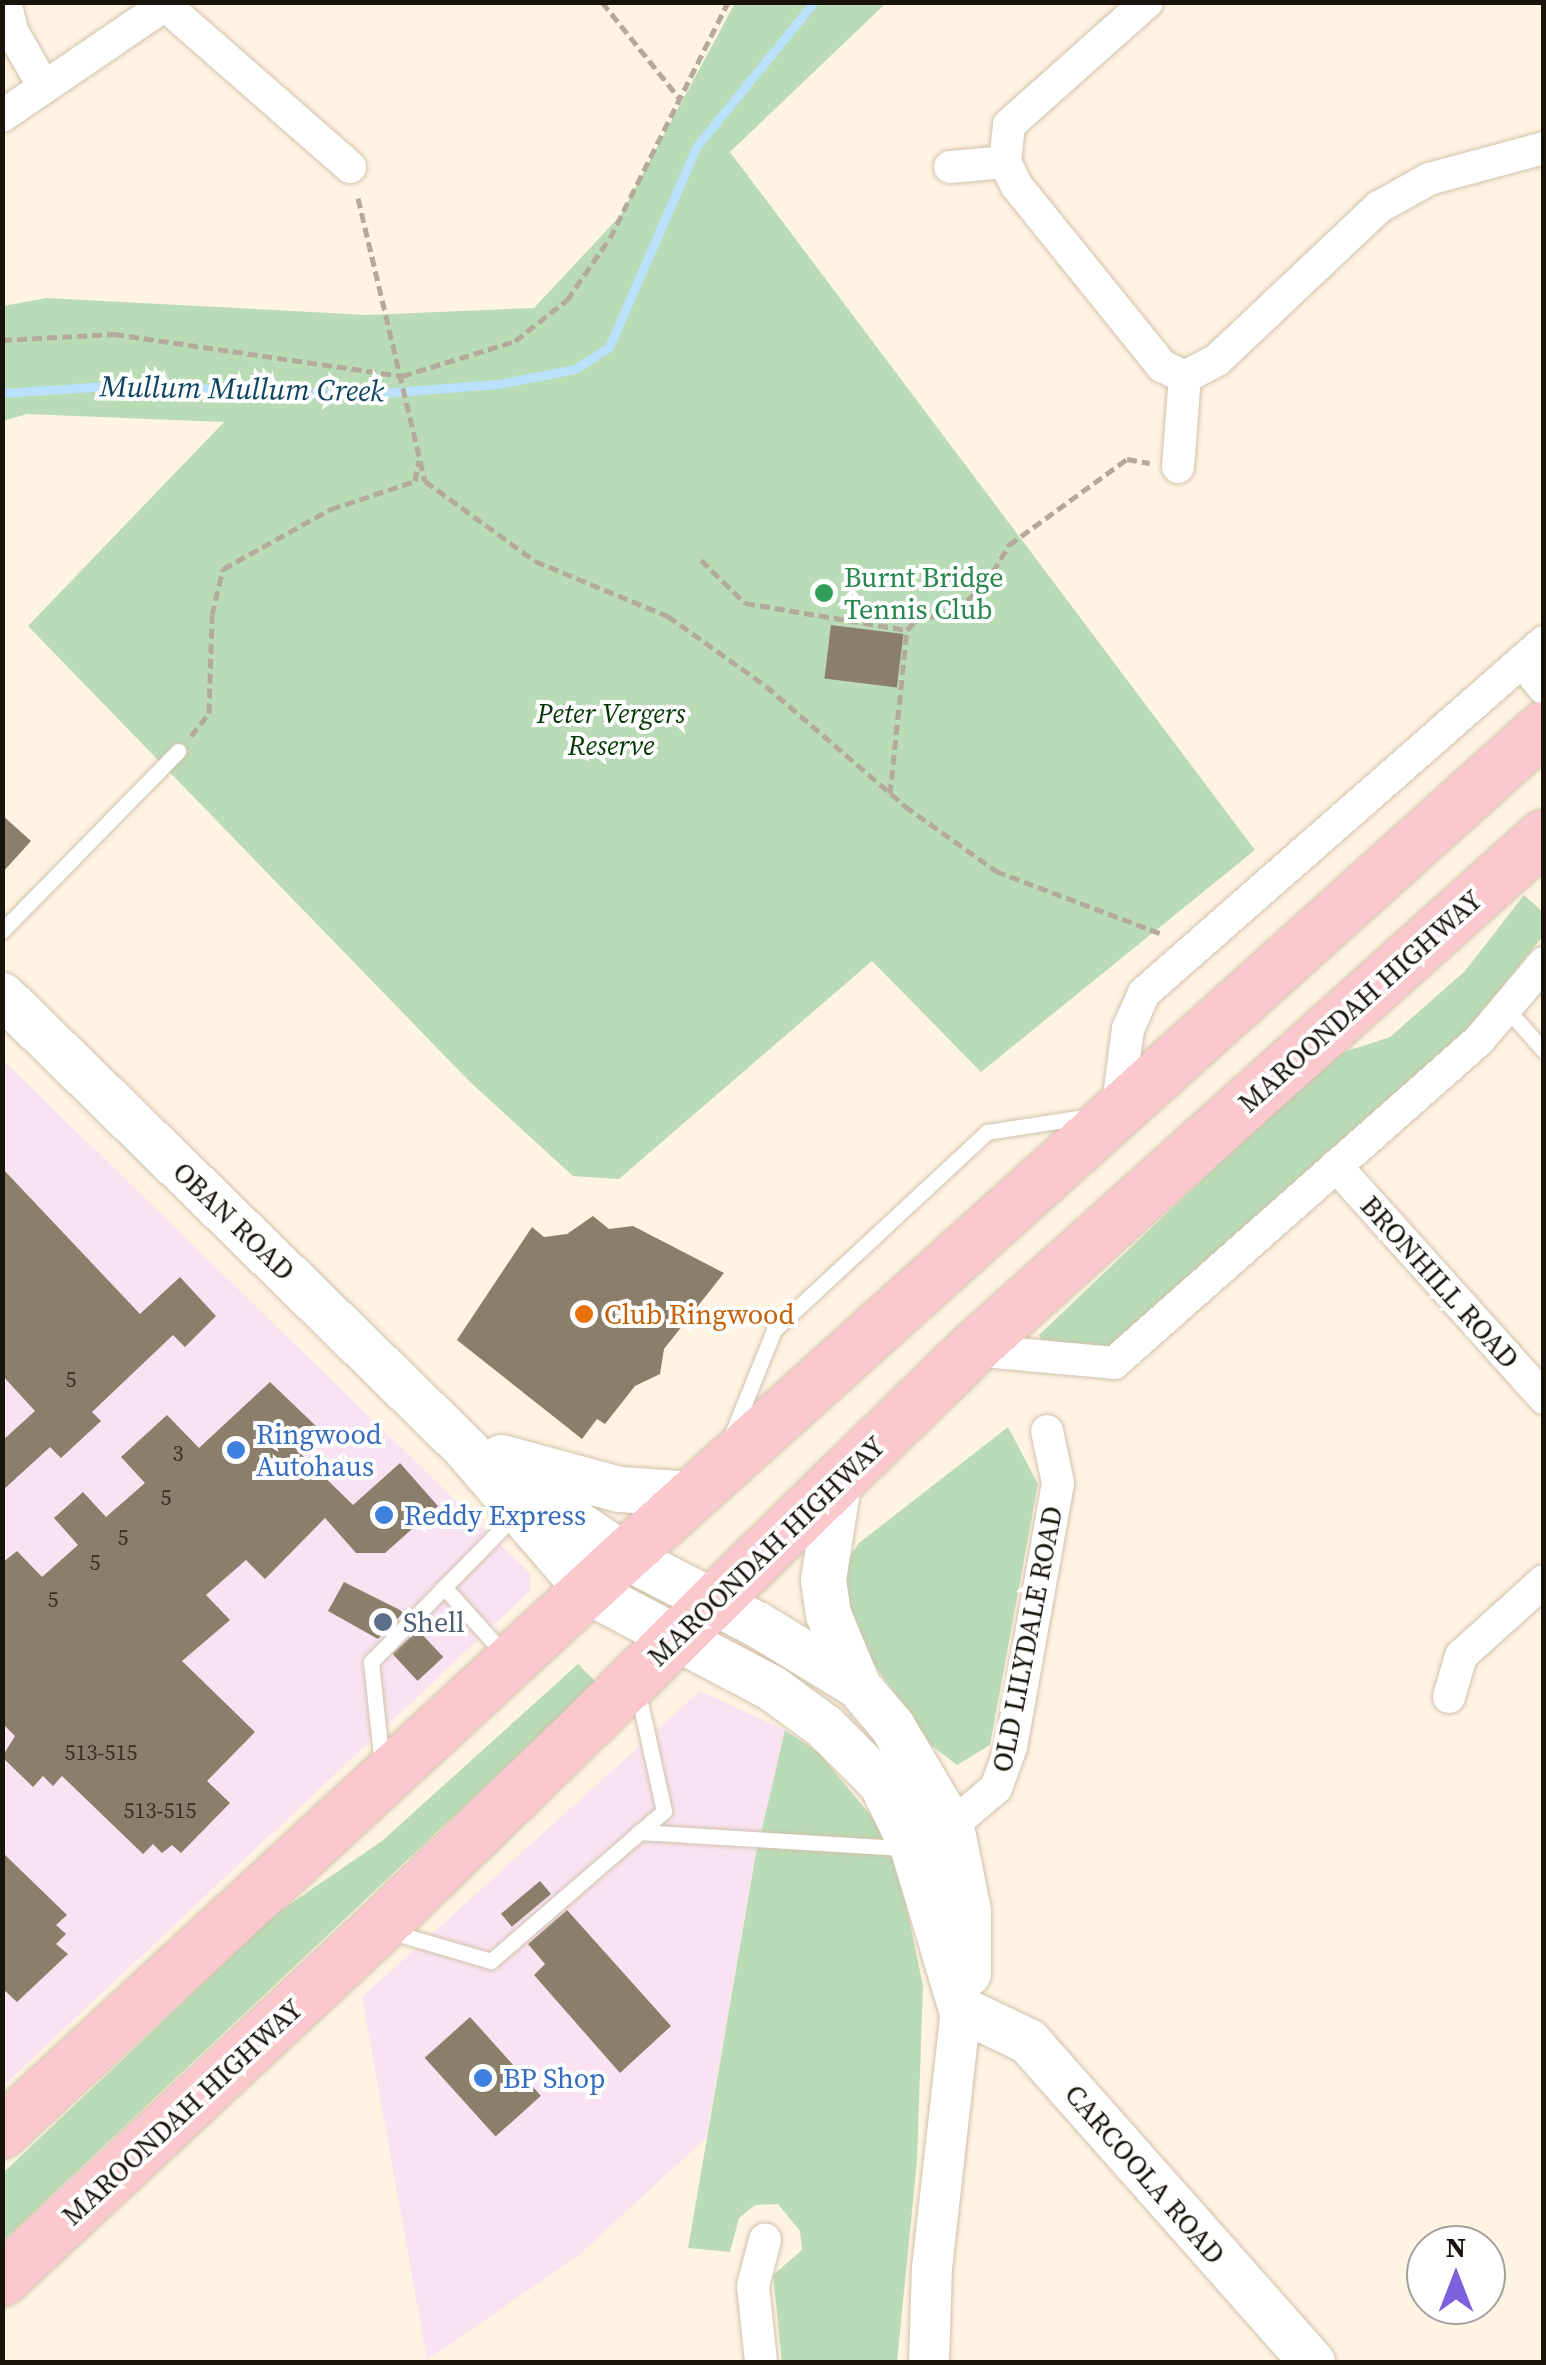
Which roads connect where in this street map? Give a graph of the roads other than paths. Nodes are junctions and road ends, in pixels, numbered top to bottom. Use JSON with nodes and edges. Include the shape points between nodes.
{"nodes":[{"id":1,"x":4,"y":2,"type":"edge"},
{"id":2,"x":1147,"y":2,"type":"edge"},
{"id":3,"x":167,"y":4,"type":"edge"},
{"id":4,"x":44,"y":86,"type":"junction"},
{"id":5,"x":2,"y":116,"type":"edge"},
{"id":6,"x":1544,"y":148,"type":"edge"},
{"id":7,"x":1005,"y":162,"type":"junction"},
{"id":8,"x":350,"y":167,"type":"road end"},
{"id":9,"x":950,"y":167,"type":"dead end"},
{"id":10,"x":1185,"y":376,"type":"junction"},
{"id":11,"x":1178,"y":467,"type":"road end"},
{"id":12,"x":1533,"y":652,"type":"edge"},
{"id":13,"x":1544,"y":688,"type":"edge"},
{"id":14,"x":1544,"y":728,"type":"edge"},
{"id":15,"x":178,"y":751,"type":"road end"},
{"id":16,"x":1544,"y":836,"type":"edge"},
{"id":17,"x":2,"y":931,"type":"edge"},
{"id":18,"x":1544,"y":963,"type":"edge"},
{"id":19,"x":2,"y":995,"type":"edge"},
{"id":20,"x":1506,"y":1008,"type":"junction"},
{"id":21,"x":1544,"y":1051,"type":"edge"},
{"id":22,"x":1117,"y":1112,"type":"junction"},
{"id":23,"x":1336,"y":1166,"type":"junction"},
{"id":24,"x":972,"y":1350,"type":"junction"},
{"id":25,"x":1544,"y":1398,"type":"edge"},
{"id":26,"x":1048,"y":1431,"type":"dead end"},
{"id":27,"x":465,"y":1448,"type":"junction"},
{"id":28,"x":839,"y":1478,"type":"junction"},
{"id":29,"x":705,"y":1485,"type":"junction"},
{"id":30,"x":516,"y":1514,"type":"junction"},
{"id":31,"x":606,"y":1574,"type":"junction"},
{"id":32,"x":1544,"y":1581,"type":"edge"},
{"id":33,"x":444,"y":1587,"type":"junction"},
{"id":34,"x":711,"y":1600,"type":"junction"},
{"id":35,"x":678,"y":1639,"type":"junction"},
{"id":36,"x":511,"y":1661,"type":"junction"},
{"id":37,"x":636,"y":1679,"type":"junction"},
{"id":38,"x":858,"y":1686,"type":"junction"},
{"id":39,"x":1449,"y":1697,"type":"dead end"},
{"id":40,"x":383,"y":1779,"type":"junction"},
{"id":41,"x":951,"y":1826,"type":"junction"},
{"id":42,"x":640,"y":1832,"type":"junction"},
{"id":43,"x":913,"y":1849,"type":"junction"},
{"id":44,"x":378,"y":1928,"type":"junction"},
{"id":45,"x":960,"y":2010,"type":"junction"},
{"id":46,"x":2,"y":2132,"type":"edge"},
{"id":47,"x":765,"y":2240,"type":"dead end"},
{"id":48,"x":2,"y":2280,"type":"edge"},
{"id":49,"x":761,"y":2362,"type":"edge"},
{"id":50,"x":929,"y":2362,"type":"edge"},
{"id":51,"x":1312,"y":2362,"type":"edge"}],
"edges":[{"from":1,"to":4,"type":"street","via":[[12,31]]},
{"from":2,"to":7,"type":"street","via":[[1010,125]]},
{"from":3,"to":4,"type":"street"},
{"from":3,"to":8,"type":"street"},
{"from":4,"to":5,"type":"street"},
{"from":6,"to":10,"type":"street","via":[[1429,179],[1379,207],[1217,360]]},
{"from":7,"to":9,"type":"street"},
{"from":7,"to":10,"type":"street","via":[[1016,185],[1162,366]]},
{"from":10,"to":11,"type":"street"},
{"from":12,"to":13,"type":"street"},
{"from":12,"to":22,"type":"street","via":[[1144,993],[1128,1029]]},
{"from":14,"to":22,"type":"highway"},
{"from":15,"to":17,"type":"lane"},
{"from":16,"to":24,"type":"highway","name":"MAROONDAH HIGHWAY"},
{"from":18,"to":20,"type":"street"},
{"from":19,"to":27,"type":"main road","name":"OBAN ROAD"},
{"from":20,"to":21,"type":"lane"},
{"from":20,"to":23,"type":"street"},
{"from":22,"to":29,"type":"highway"},
{"from":22,"to":29,"type":"lane","via":[[988,1132],[774,1330]]},
{"from":23,"to":24,"type":"street","via":[[1114,1363]]},
{"from":23,"to":25,"type":"street","name":"BRONHILL ROAD"},
{"from":24,"to":28,"type":"highway","name":"MAROONDAH HIGHWAY"},
{"from":26,"to":41,"type":"street","name":"OLD LILYDALE ROAD","via":[[1058,1483],[1011,1747],[996,1788]]},
{"from":27,"to":29,"type":"main road","via":[[619,1489]]},
{"from":27,"to":30,"type":"main road","name":"OBAN ROAD"},
{"from":27,"to":31,"type":"main road","name":"OBAN ROAD"},
{"from":28,"to":34,"type":"highway","name":"MAROONDAH HIGHWAY"},
{"from":28,"to":38,"type":"main road","via":[[823,1578],[828,1614]]},
{"from":29,"to":31,"type":"highway"},
{"from":30,"to":31,"type":"main road","name":"OBAN ROAD"},
{"from":30,"to":33,"type":"lane"},
{"from":31,"to":34,"type":"main road","name":"OBAN ROAD"},
{"from":31,"to":35,"type":"main road","name":"OBAN ROAD"},
{"from":31,"to":36,"type":"highway"},
{"from":32,"to":39,"type":"street","via":[[1461,1656]]},
{"from":33,"to":36,"type":"lane"},
{"from":33,"to":40,"type":"lane","via":[[371,1662]]},
{"from":34,"to":35,"type":"highway","name":"MAROONDAH HIGHWAY"},
{"from":34,"to":38,"type":"main road"},
{"from":35,"to":37,"type":"highway","name":"MAROONDAH HIGHWAY"},
{"from":35,"to":43,"type":"main road","via":[[772,1688],[824,1726],[880,1783]]},
{"from":36,"to":40,"type":"highway"},
{"from":37,"to":42,"type":"lane","via":[[664,1811]]},
{"from":37,"to":44,"type":"highway","name":"MAROONDAH HIGHWAY"},
{"from":38,"to":41,"type":"main road","via":[[892,1726]]},
{"from":40,"to":46,"type":"highway"},
{"from":41,"to":43,"type":"main road"},
{"from":41,"to":45,"type":"main road","via":[[971,1963]]},
{"from":42,"to":43,"type":"lane"},
{"from":42,"to":44,"type":"lane","via":[[491,1960]]},
{"from":43,"to":45,"type":"main road"},
{"from":44,"to":48,"type":"highway","name":"MAROONDAH HIGHWAY"},
{"from":45,"to":50,"type":"street","via":[[932,2268]]},
{"from":45,"to":51,"type":"main road","name":"CARCOOLA ROAD","via":[[1028,2041]]},
{"from":47,"to":49,"type":"street","via":[[753,2286]]}]}
